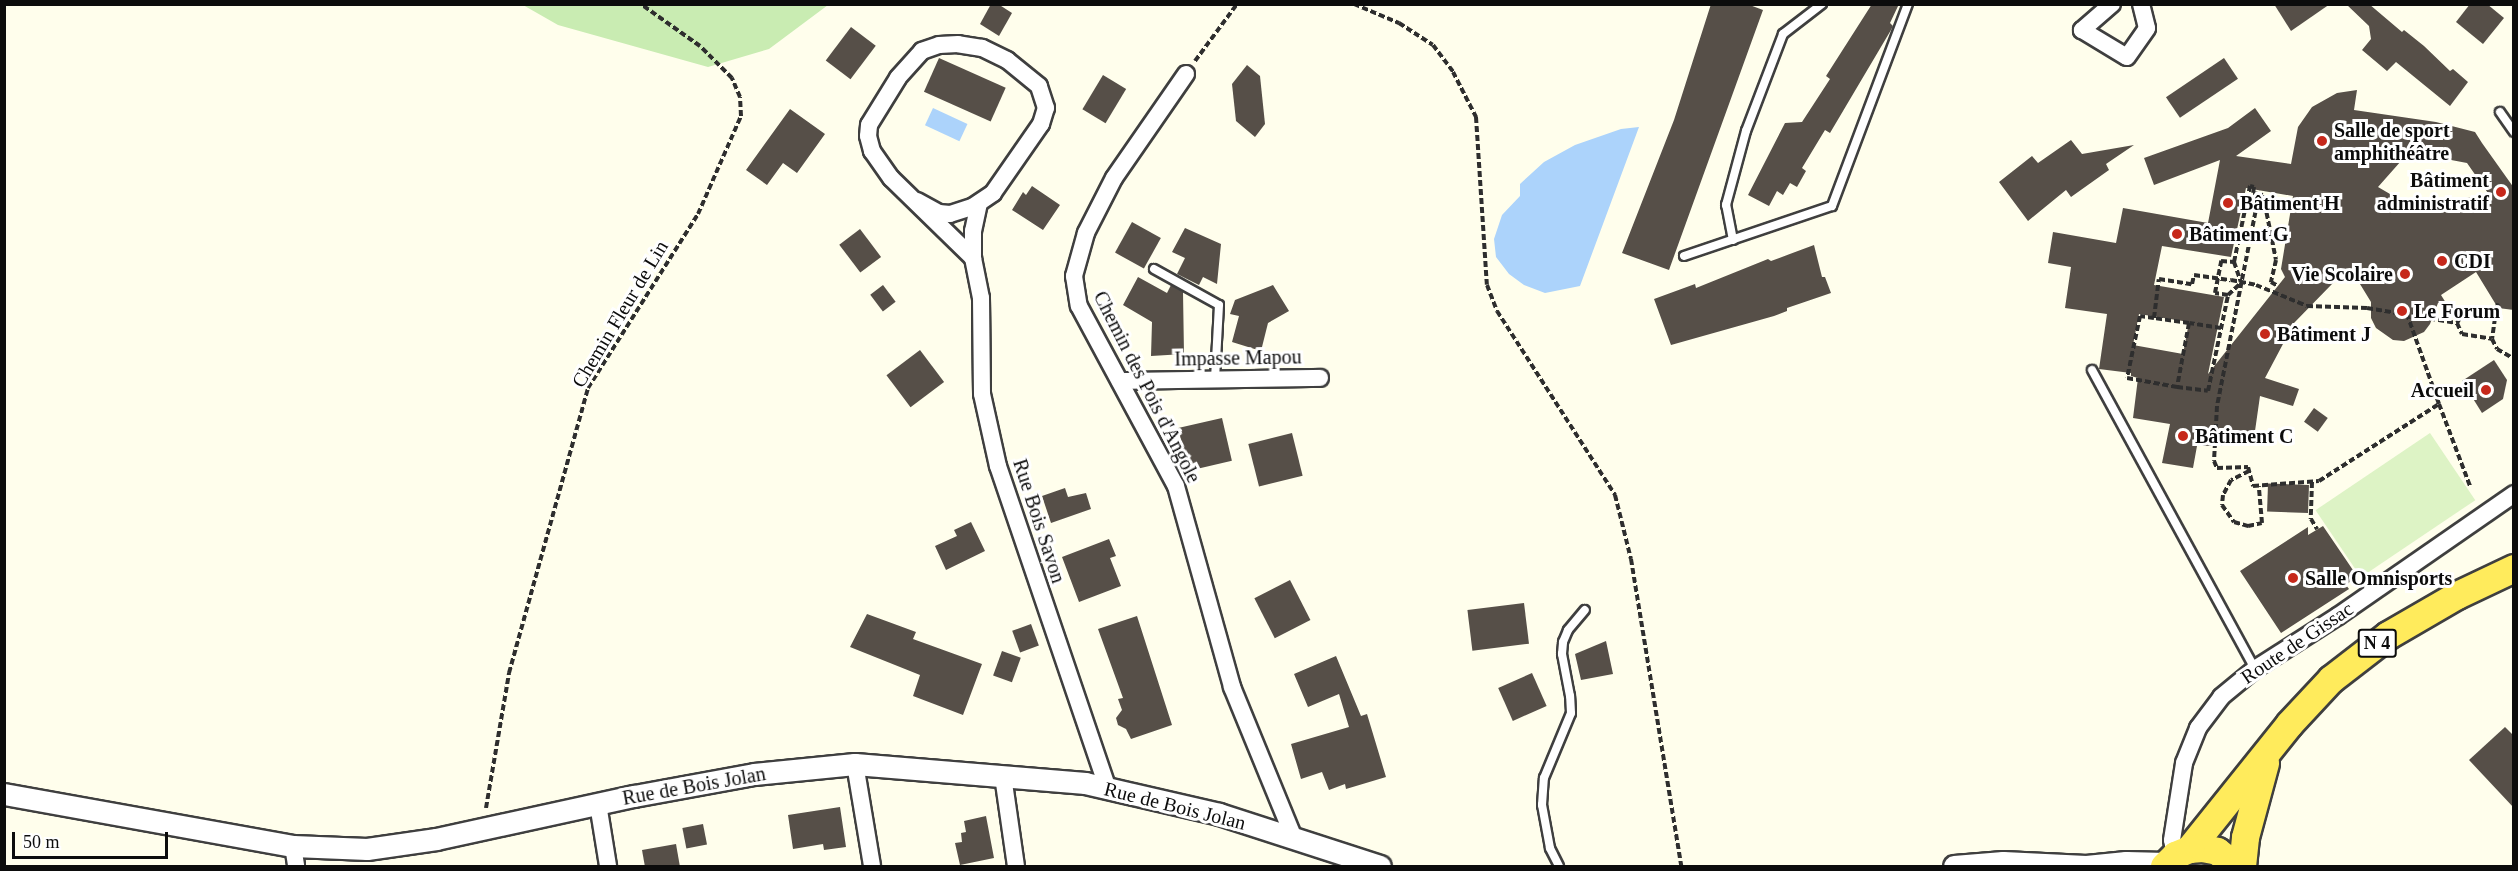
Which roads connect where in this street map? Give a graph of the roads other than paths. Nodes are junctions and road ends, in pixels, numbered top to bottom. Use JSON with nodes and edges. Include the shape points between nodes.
{"nodes":[{"id":1,"x":1822,"y":4,"type":"edge"},
{"id":2,"x":1908,"y":4,"type":"edge"},
{"id":3,"x":2112,"y":4,"type":"edge"},
{"id":4,"x":2141,"y":4,"type":"edge"},
{"id":5,"x":1186,"y":74,"type":"road end"},
{"id":6,"x":2500,"y":112,"type":"dead end"},
{"id":7,"x":2514,"y":132,"type":"edge"},
{"id":8,"x":917,"y":201,"type":"junction"},
{"id":9,"x":979,"y":203,"type":"junction"},
{"id":10,"x":1732,"y":240,"type":"junction"},
{"id":11,"x":1684,"y":256,"type":"dead end"},
{"id":12,"x":973,"y":258,"type":"junction"},
{"id":13,"x":1154,"y":269,"type":"dead end"},
{"id":14,"x":2092,"y":370,"type":"dead end"},
{"id":15,"x":1320,"y":378,"type":"dead end"},
{"id":16,"x":1215,"y":379,"type":"junction"},
{"id":17,"x":1120,"y":381,"type":"junction"},
{"id":18,"x":2514,"y":494,"type":"edge"},
{"id":19,"x":2514,"y":568,"type":"edge"},
{"id":20,"x":1585,"y":609,"type":"dead end"},
{"id":21,"x":2255,"y":669,"type":"junction"},
{"id":22,"x":2268,"y":752,"type":"junction"},
{"id":23,"x":855,"y":764,"type":"junction"},
{"id":24,"x":1003,"y":776,"type":"junction"},
{"id":25,"x":1108,"y":789,"type":"junction"},
{"id":26,"x":4,"y":794,"type":"edge"},
{"id":27,"x":598,"y":804,"type":"junction"},
{"id":28,"x":1294,"y":838,"type":"junction"},
{"id":29,"x":294,"y":856,"type":"edge"},
{"id":30,"x":2174,"y":858,"type":"edge"},
{"id":31,"x":2087,"y":866,"type":"edge"},
{"id":32,"x":608,"y":867,"type":"edge"},
{"id":33,"x":872,"y":867,"type":"edge"},
{"id":34,"x":1016,"y":867,"type":"edge"},
{"id":35,"x":1380,"y":867,"type":"edge"},
{"id":36,"x":1559,"y":867,"type":"edge"},
{"id":37,"x":1954,"y":867,"type":"edge"},
{"id":38,"x":2236,"y":867,"type":"edge"},
{"id":39,"x":2242,"y":867,"type":"edge"}],
"edges":[{"from":1,"to":10,"type":"lane","via":[[1783,34],[1746,130],[1726,205]]},
{"from":2,"to":10,"type":"lane","via":[[1832,206]]},
{"from":3,"to":4,"type":"street","via":[[2082,30],[2127,57],[2147,28]]},
{"from":5,"to":17,"type":"street","name":"Chemin des Pois d'Angole","via":[[1114,178],[1086,233],[1074,276],[1079,306]]},
{"from":6,"to":7,"type":"lane"},
{"from":8,"to":9,"type":"street","via":[[939,213],[950,214]]},
{"from":8,"to":9,"type":"street","via":[[891,178],[872,152],[869,125],[898,78],[922,51],[958,44],[982,48],[1007,60],[1039,86],[1045,97],[1041,124],[993,193]]},
{"from":8,"to":12,"type":"street"},
{"from":9,"to":12,"type":"street","name":"Rue Bois Savon"},
{"from":10,"to":11,"type":"lane"},
{"from":12,"to":25,"type":"street","name":"Rue Bois Savon","via":[[981,298],[982,394],[998,466]]},
{"from":13,"to":16,"type":"lane","via":[[1219,305]]},
{"from":14,"to":21,"type":"lane"},
{"from":15,"to":16,"type":"street","name":"Impasse Mapou"},
{"from":16,"to":17,"type":"street","name":"Impasse Mapou"},
{"from":17,"to":28,"type":"street","name":"Chemin des Pois d'Angole","via":[[1176,486],[1232,687]]},
{"from":18,"to":21,"type":"street","name":"Route de Gissac"},
{"from":19,"to":22,"type":"main road","number":"N 4","via":[[2449,599],[2357,657],[2302,708]]},
{"from":20,"to":36,"type":"lane","via":[[1563,642],[1571,713],[1544,778],[1542,806],[1550,848]]},
{"from":21,"to":30,"type":"street","name":"Route de Gissac","via":[[2210,710],[2189,747],[2174,822]]},
{"from":22,"to":30,"type":"main road","number":"N 4"},
{"from":22,"to":39,"type":"main road","number":"N 4","via":[[2245,837]]},
{"from":23,"to":24,"type":"street","name":"Rue de Bois Jolan"},
{"from":23,"to":27,"type":"street","name":"Rue de Bois Jolan","via":[[754,774]]},
{"from":23,"to":33,"type":"street"},
{"from":24,"to":25,"type":"street","name":"Rue de Bois Jolan","via":[[1084,783]]},
{"from":24,"to":34,"type":"street"},
{"from":25,"to":28,"type":"street","name":"Rue de Bois Jolan","via":[[1219,814]]},
{"from":26,"to":29,"type":"street","name":"Rue de Bois Jolan"},
{"from":27,"to":29,"type":"street","name":"Rue de Bois Jolan","via":[[368,849]]},
{"from":27,"to":32,"type":"street"},
{"from":28,"to":35,"type":"street","name":"Rue de Bois Jolan"},
{"from":30,"to":31,"type":"street"},
{"from":30,"to":38,"type":"main road","via":[[2217,851]]},
{"from":31,"to":37,"type":"street","via":[[2003,862]]}]}
